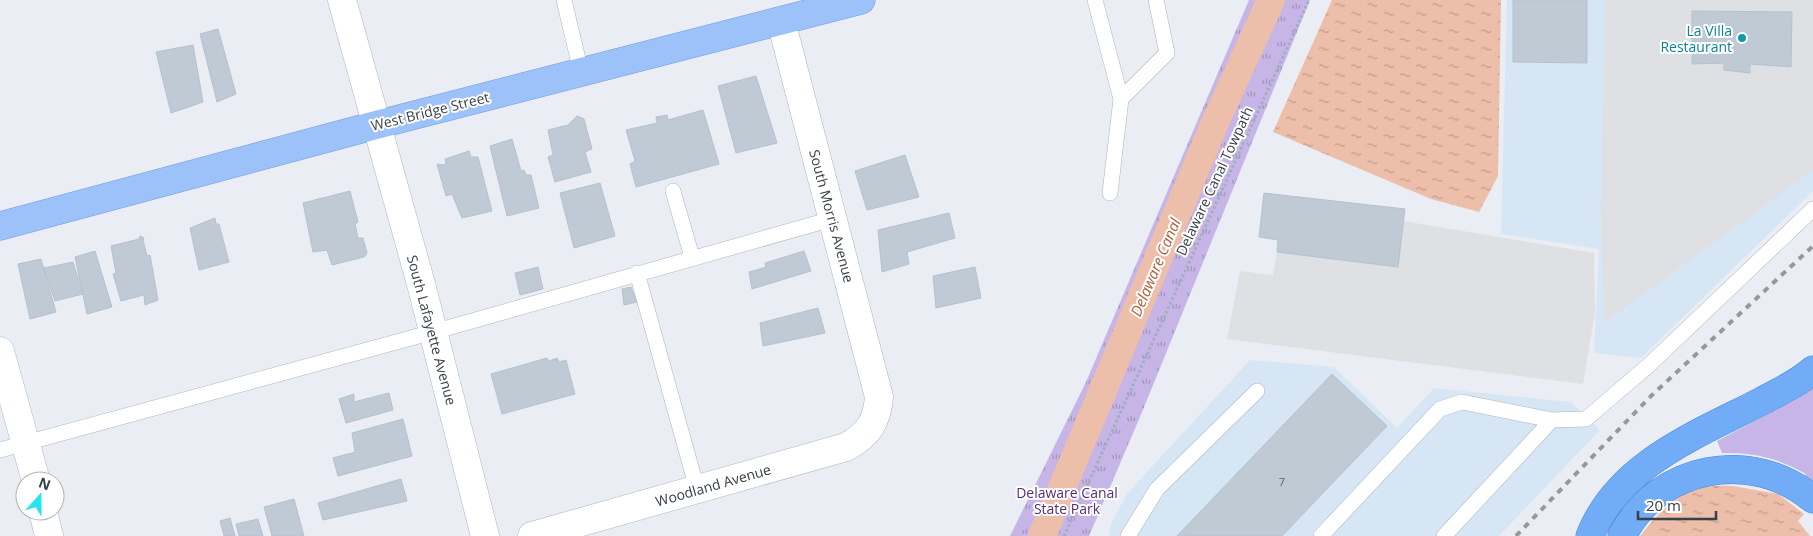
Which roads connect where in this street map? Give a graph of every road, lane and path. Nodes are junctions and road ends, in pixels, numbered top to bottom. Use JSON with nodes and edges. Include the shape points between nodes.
{"nodes":[{"id":1,"x":342,"y":0,"type":"edge"},
{"id":2,"x":564,"y":0,"type":"edge"},
{"id":3,"x":858,"y":0,"type":"edge"},
{"id":4,"x":1095,"y":0,"type":"edge"},
{"id":5,"x":1156,"y":0,"type":"edge"},
{"id":6,"x":1309,"y":0,"type":"edge"},
{"id":7,"x":781,"y":21,"type":"junction"},
{"id":8,"x":581,"y":72,"type":"junction"},
{"id":9,"x":1121,"y":99,"type":"junction"},
{"id":10,"x":376,"y":125,"type":"junction"},
{"id":11,"x":673,"y":191,"type":"dead end"},
{"id":12,"x":1110,"y":193,"type":"dead end"},
{"id":13,"x":1813,"y":209,"type":"edge"},
{"id":14,"x":832,"y":219,"type":"junction"},
{"id":15,"x":0,"y":226,"type":"edge"},
{"id":16,"x":692,"y":257,"type":"junction"},
{"id":17,"x":637,"y":273,"type":"junction"},
{"id":18,"x":433,"y":332,"type":"junction"},
{"id":19,"x":0,"y":351,"type":"edge"},
{"id":20,"x":1813,"y":370,"type":"edge"},
{"id":21,"x":1257,"y":391,"type":"dead end"},
{"id":22,"x":878,"y":411,"type":"joint"},
{"id":23,"x":1552,"y":420,"type":"junction"},
{"id":24,"x":27,"y":444,"type":"junction"},
{"id":25,"x":0,"y":450,"type":"edge"},
{"id":26,"x":34,"y":471,"type":"edge"},
{"id":27,"x":697,"y":489,"type":"junction"},
{"id":28,"x":1813,"y":499,"type":"edge"},
{"id":29,"x":46,"y":521,"type":"edge"},
{"id":30,"x":50,"y":536,"type":"edge"},
{"id":31,"x":486,"y":536,"type":"edge"},
{"id":32,"x":532,"y":536,"type":"edge"},
{"id":33,"x":1064,"y":536,"type":"edge"},
{"id":34,"x":1128,"y":536,"type":"edge"},
{"id":35,"x":1321,"y":536,"type":"edge"},
{"id":36,"x":1444,"y":536,"type":"edge"},
{"id":37,"x":1590,"y":536,"type":"edge"},
{"id":38,"x":1622,"y":536,"type":"edge"}],
"edges":[{"from":1,"to":10,"type":"street","name":"South Lafayette Avenue"},
{"from":2,"to":8,"type":"lane"},
{"from":3,"to":7,"type":"main road","name":"West Bridge Street"},
{"from":4,"to":9,"type":"lane"},
{"from":5,"to":9,"type":"lane","via":[[1168,53]]},
{"from":6,"to":33,"type":"path","name":"Delaware Canal Towpath"},
{"from":7,"to":8,"type":"main road","name":"West Bridge Street"},
{"from":7,"to":14,"type":"street","name":"South Morris Avenue"},
{"from":8,"to":10,"type":"main road","name":"West Bridge Street"},
{"from":9,"to":12,"type":"lane"},
{"from":10,"to":15,"type":"main road","name":"West Bridge Street"},
{"from":10,"to":18,"type":"street","name":"South Lafayette Avenue"},
{"from":11,"to":16,"type":"lane"},
{"from":13,"to":23,"type":"lane","via":[[1649,366],[1586,420]]},
{"from":14,"to":16,"type":"lane"},
{"from":14,"to":22,"type":"street","name":"South Morris Avenue","via":[[879,397]]},
{"from":16,"to":17,"type":"lane"},
{"from":17,"to":18,"type":"lane"},
{"from":17,"to":27,"type":"lane"},
{"from":18,"to":24,"type":"lane"},
{"from":18,"to":31,"type":"street","name":"South Lafayette Avenue"},
{"from":19,"to":24,"type":"street"},
{"from":20,"to":37,"type":"highway","via":[[1791,386],[1663,454],[1636,472],[1596,520]]},
{"from":21,"to":34,"type":"lane","via":[[1157,489]]},
{"from":22,"to":27,"type":"street","name":"Woodland Avenue","via":[[873,425],[862,438],[846,447]]},
{"from":23,"to":35,"type":"lane","via":[[1462,402],[1440,409]]},
{"from":23,"to":36,"type":"lane"},
{"from":24,"to":25,"type":"lane"},
{"from":24,"to":26,"type":"street"},
{"from":27,"to":32,"type":"street","name":"Woodland Avenue"},
{"from":28,"to":38,"type":"highway","via":[[1773,476],[1750,470],[1701,472],[1677,480],[1655,495],[1636,514]]},
{"from":29,"to":30,"type":"street"}]}
